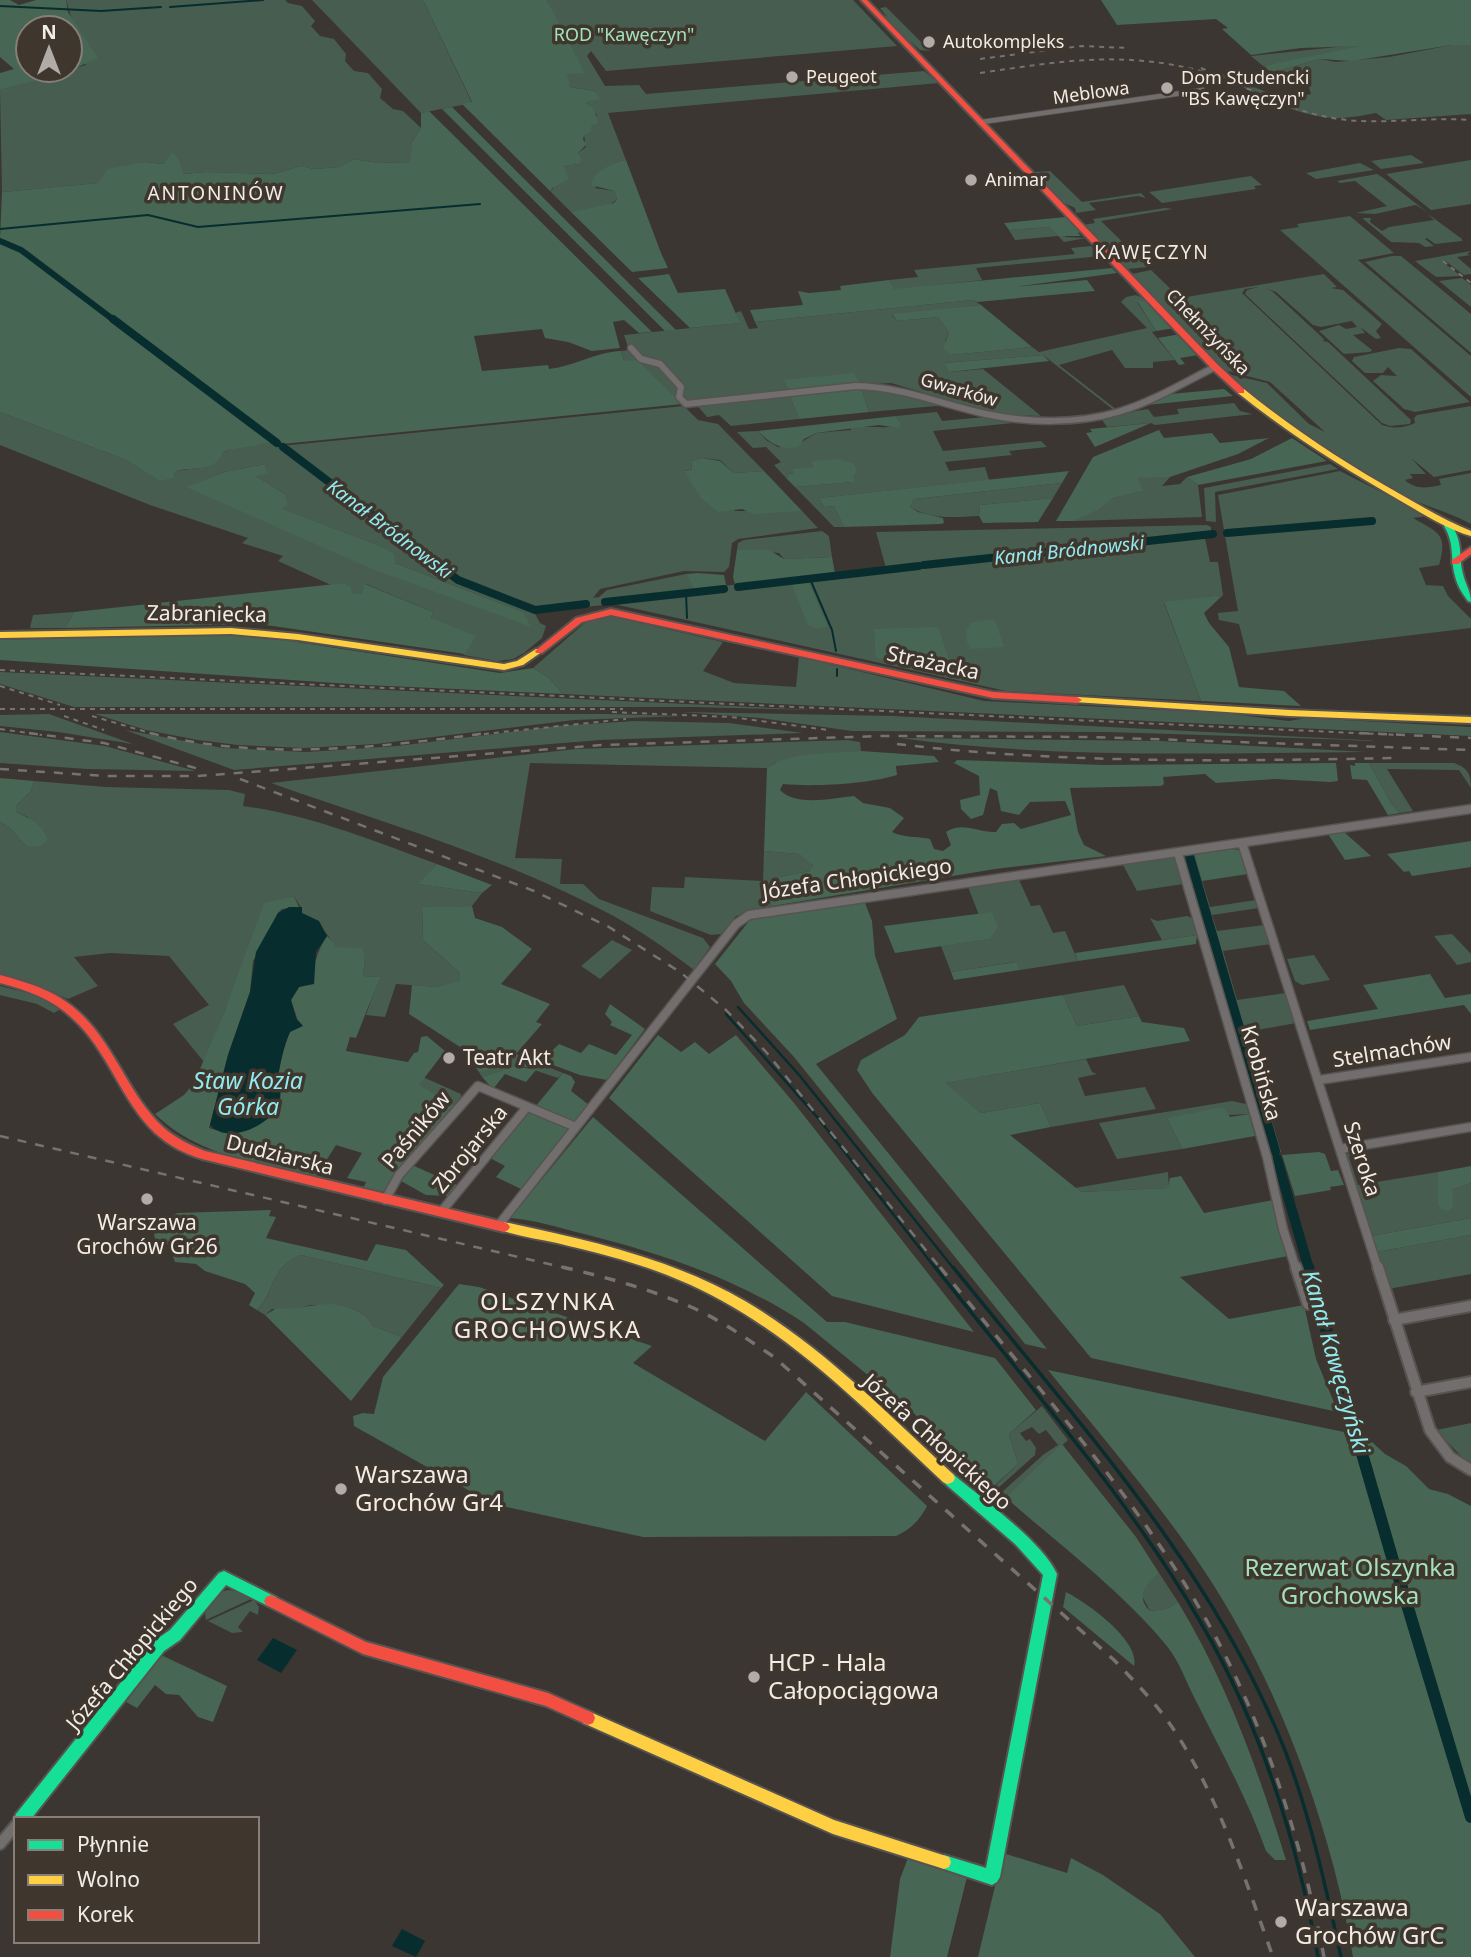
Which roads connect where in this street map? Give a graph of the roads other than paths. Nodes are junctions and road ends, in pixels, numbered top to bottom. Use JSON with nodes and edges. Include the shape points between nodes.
{"nodes":[{"id":1,"x":863,"y":0,"type":"edge"},
{"id":2,"x":1203,"y":90,"type":"dead end"},
{"id":3,"x":982,"y":122,"type":"junction"},
{"id":4,"x":631,"y":348,"type":"dead end"},
{"id":5,"x":1215,"y":367,"type":"junction"},
{"id":6,"x":1446,"y":522,"type":"junction"},
{"id":7,"x":1471,"y":534,"type":"edge"},
{"id":8,"x":1458,"y":540,"type":"junction"},
{"id":9,"x":1471,"y":550,"type":"edge"},
{"id":10,"x":1455,"y":562,"type":"junction"},
{"id":11,"x":1471,"y":599,"type":"edge"},
{"id":12,"x":0,"y":635,"type":"edge"},
{"id":13,"x":411,"y":655,"type":"joint"},
{"id":14,"x":1471,"y":720,"type":"edge"},
{"id":15,"x":1471,"y":809,"type":"edge"},
{"id":16,"x":1242,"y":843,"type":"junction"},
{"id":17,"x":1178,"y":853,"type":"junction"},
{"id":18,"x":0,"y":979,"type":"edge"},
{"id":19,"x":1471,"y":1057,"type":"edge"},
{"id":20,"x":1319,"y":1080,"type":"junction"},
{"id":21,"x":527,"y":1107,"type":"junction"},
{"id":22,"x":576,"y":1127,"type":"junction"},
{"id":23,"x":1471,"y":1127,"type":"edge"},
{"id":24,"x":1340,"y":1149,"type":"junction"},
{"id":25,"x":385,"y":1200,"type":"junction"},
{"id":26,"x":441,"y":1212,"type":"junction"},
{"id":27,"x":498,"y":1226,"type":"junction"},
{"id":28,"x":1308,"y":1304,"type":"dead end"},
{"id":29,"x":1471,"y":1306,"type":"edge"},
{"id":30,"x":1394,"y":1320,"type":"junction"},
{"id":31,"x":1471,"y":1382,"type":"edge"},
{"id":32,"x":1416,"y":1392,"type":"junction"},
{"id":33,"x":1471,"y":1470,"type":"edge"},
{"id":34,"x":23,"y":1817,"type":"edge"},
{"id":35,"x":14,"y":1827,"type":"edge"},
{"id":36,"x":0,"y":1844,"type":"edge"}],
"edges":[{"from":1,"to":3,"type":"street","name":"Chełmżyńska"},
{"from":2,"to":3,"type":"street","name":"Meblowa"},
{"from":3,"to":5,"type":"street","name":"Chełmżyńska"},
{"from":4,"to":5,"type":"street","name":"Gwarków","via":[[641,359],[660,364],[681,387],[680,397],[686,404],[873,385],[907,389],[1010,418],[1127,410]]},
{"from":5,"to":6,"type":"street","name":"Chełmżyńska","via":[[1274,421],[1325,456]]},
{"from":6,"to":7,"type":"street","name":"Chełmżyńska"},
{"from":6,"to":8,"type":"street","name":"Chełmżyńska"},
{"from":7,"to":8,"type":"street"},
{"from":8,"to":9,"type":"street"},
{"from":8,"to":10,"type":"street"},
{"from":9,"to":10,"type":"street"},
{"from":10,"to":11,"type":"street","via":[[1457,581]]},
{"from":12,"to":13,"type":"street","name":"Zabraniecka","via":[[231,631]]},
{"from":13,"to":14,"type":"street","name":"Strażacka","via":[[516,666],[576,620],[611,612],[942,686],[1006,696]]},
{"from":15,"to":16,"type":"street","name":"Józefa Chłopickiego"},
{"from":16,"to":17,"type":"street","name":"Józefa Chłopickiego"},
{"from":16,"to":20,"type":"street","name":"Szeroka"},
{"from":17,"to":22,"type":"street","name":"Józefa Chłopickiego","via":[[756,913],[736,924]]},
{"from":17,"to":28,"type":"street","name":"Krobińska"},
{"from":18,"to":25,"type":"street","name":"Dudziarska","via":[[42,991],[69,1007],[96,1036],[157,1128],[185,1147],[226,1163]]},
{"from":19,"to":20,"type":"street","name":"Stelmachów"},
{"from":20,"to":24,"type":"street","name":"Szeroka"},
{"from":21,"to":22,"type":"street"},
{"from":21,"to":25,"type":"street","name":"Paśników","via":[[479,1086],[474,1088],[399,1175]]},
{"from":21,"to":26,"type":"street","name":"Zbrojarska"},
{"from":22,"to":27,"type":"street","name":"Józefa Chłopickiego"},
{"from":23,"to":24,"type":"street"},
{"from":24,"to":30,"type":"street","name":"Szeroka"},
{"from":25,"to":26,"type":"street","name":"Dudziarska"},
{"from":26,"to":27,"type":"street","name":"Dudziarska"},
{"from":27,"to":34,"type":"street","name":"Józefa Chłopickiego","via":[[669,1269],[757,1315],[808,1353],[1047,1567],[1045,1605],[992,1877],[833,1827],[548,1700],[363,1648],[223,1577],[175,1635],[159,1646]]},
{"from":29,"to":30,"type":"street"},
{"from":30,"to":32,"type":"street","name":"Szeroka"},
{"from":31,"to":32,"type":"street"},
{"from":32,"to":33,"type":"street","name":"Szeroka","via":[[1433,1436],[1450,1457]]},
{"from":35,"to":36,"type":"street"}]}
